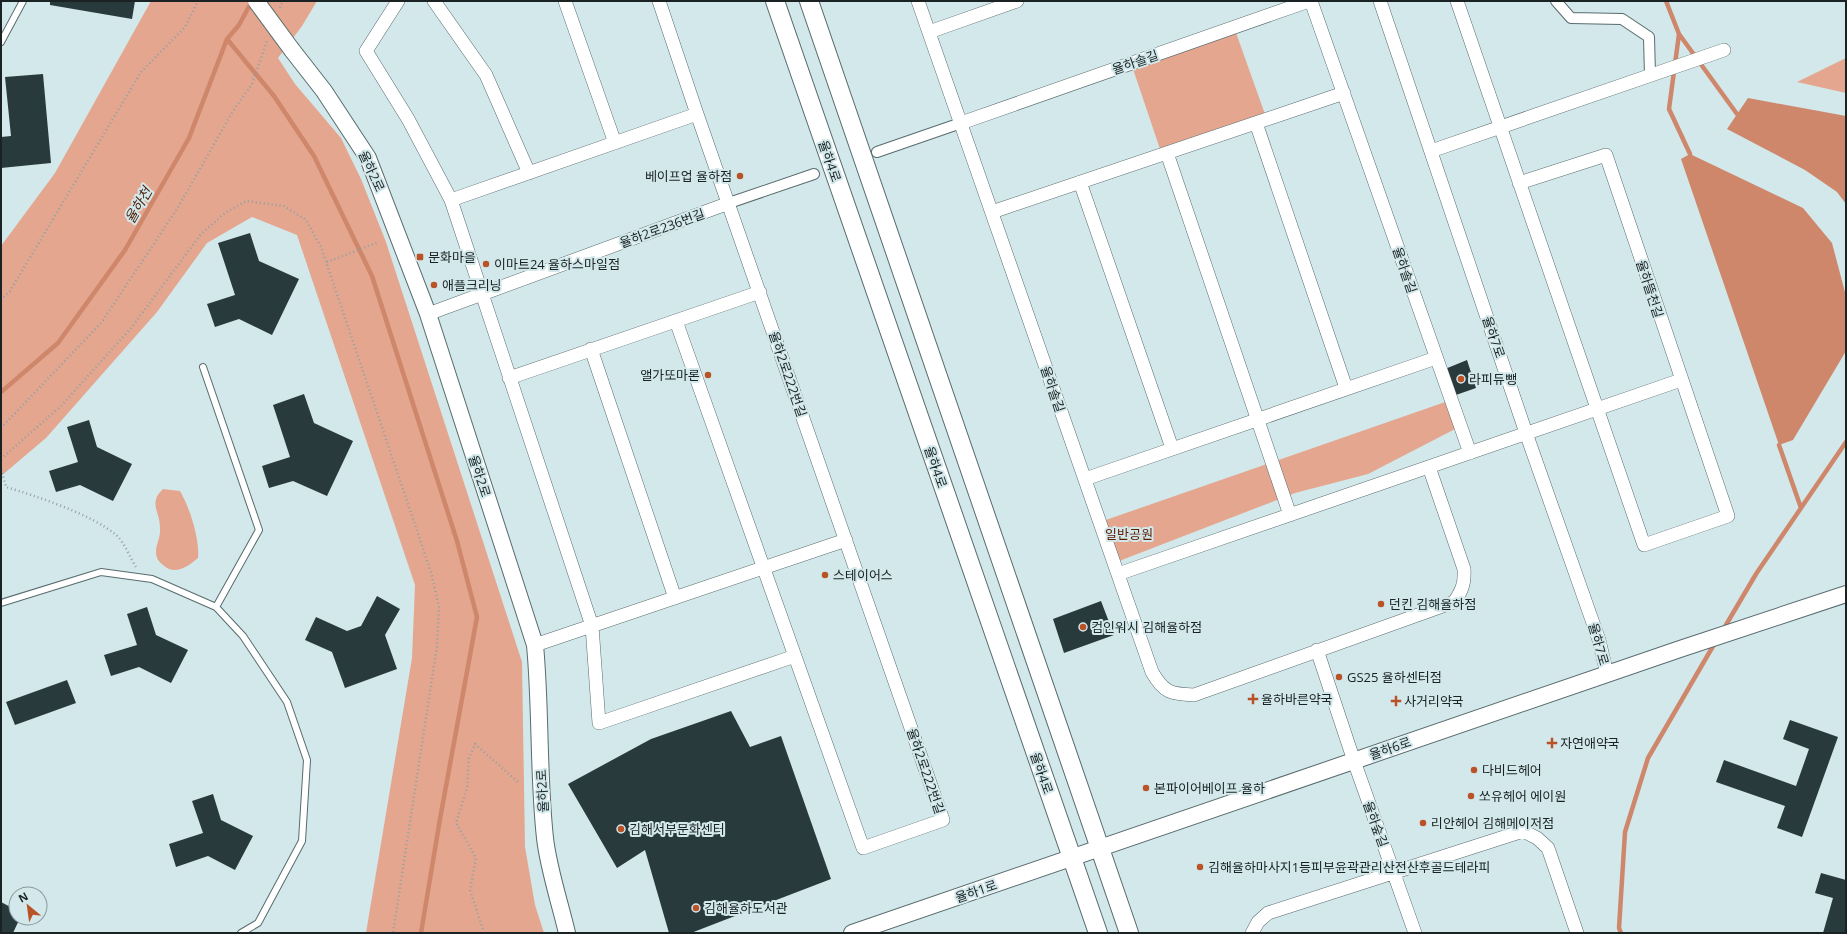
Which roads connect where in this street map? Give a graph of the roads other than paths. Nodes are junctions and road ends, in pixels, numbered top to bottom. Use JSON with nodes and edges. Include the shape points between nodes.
{"nodes":[{"id":1,"x":23,"y":1,"type":"edge"},
{"id":2,"x":256,"y":1,"type":"edge"},
{"id":3,"x":398,"y":1,"type":"edge"},
{"id":4,"x":434,"y":1,"type":"edge"},
{"id":5,"x":565,"y":1,"type":"edge"},
{"id":6,"x":659,"y":1,"type":"edge"},
{"id":7,"x":775,"y":1,"type":"edge"},
{"id":8,"x":810,"y":1,"type":"edge"},
{"id":9,"x":918,"y":1,"type":"edge"},
{"id":10,"x":1016,"y":1,"type":"edge"},
{"id":11,"x":1310,"y":1,"type":"edge"},
{"id":12,"x":1380,"y":1,"type":"edge"},
{"id":13,"x":1456,"y":1,"type":"edge"},
{"id":14,"x":1556,"y":1,"type":"edge"},
{"id":15,"x":929,"y":32,"type":"junction"},
{"id":16,"x":1,"y":42,"type":"edge"},
{"id":17,"x":1724,"y":50,"type":"dead end"},
{"id":18,"x":1650,"y":75,"type":"junction"},
{"id":19,"x":1344,"y":93,"type":"junction"},
{"id":20,"x":697,"y":114,"type":"junction"},
{"id":21,"x":1256,"y":122,"type":"junction"},
{"id":22,"x":961,"y":123,"type":"junction"},
{"id":23,"x":1500,"y":127,"type":"junction"},
{"id":24,"x":615,"y":143,"type":"junction"},
{"id":25,"x":1431,"y":151,"type":"junction"},
{"id":26,"x":877,"y":152,"type":"dead end"},
{"id":27,"x":1167,"y":153,"type":"junction"},
{"id":28,"x":529,"y":173,"type":"junction"},
{"id":29,"x":814,"y":174,"type":"dead end"},
{"id":30,"x":1080,"y":182,"type":"junction"},
{"id":31,"x":1519,"y":182,"type":"junction"},
{"id":32,"x":451,"y":200,"type":"junction"},
{"id":33,"x":729,"y":203,"type":"junction"},
{"id":34,"x":992,"y":212,"type":"junction"},
{"id":35,"x":760,"y":292,"type":"junction"},
{"id":36,"x":482,"y":294,"type":"junction"},
{"id":37,"x":428,"y":314,"type":"junction"},
{"id":38,"x":676,"y":321,"type":"junction"},
{"id":39,"x":591,"y":349,"type":"junction"},
{"id":40,"x":1436,"y":358,"type":"junction"},
{"id":41,"x":203,"y":367,"type":"dead end"},
{"id":42,"x":509,"y":378,"type":"junction"},
{"id":43,"x":1681,"y":380,"type":"junction"},
{"id":44,"x":1346,"y":388,"type":"junction"},
{"id":45,"x":1597,"y":409,"type":"junction"},
{"id":46,"x":1258,"y":418,"type":"junction"},
{"id":47,"x":1526,"y":433,"type":"junction"},
{"id":48,"x":1172,"y":448,"type":"junction"},
{"id":49,"x":1470,"y":453,"type":"junction"},
{"id":50,"x":1429,"y":467,"type":"junction"},
{"id":51,"x":1084,"y":479,"type":"junction"},
{"id":52,"x":1290,"y":515,"type":"junction"},
{"id":53,"x":846,"y":540,"type":"junction"},
{"id":54,"x":764,"y":568,"type":"junction"},
{"id":55,"x":1118,"y":574,"type":"junction"},
{"id":56,"x":1846,"y":594,"type":"edge"},
{"id":57,"x":675,"y":598,"type":"junction"},
{"id":58,"x":1,"y":603,"type":"edge"},
{"id":59,"x":216,"y":607,"type":"junction"},
{"id":60,"x":592,"y":626,"type":"junction"},
{"id":61,"x":535,"y":645,"type":"junction"},
{"id":62,"x":1317,"y":650,"type":"junction"},
{"id":63,"x":795,"y":656,"type":"junction"},
{"id":64,"x":1607,"y":674,"type":"junction"},
{"id":65,"x":1354,"y":761,"type":"junction"},
{"id":66,"x":1100,"y":848,"type":"junction"},
{"id":67,"x":1072,"y":858,"type":"junction"},
{"id":68,"x":1393,"y":873,"type":"junction"},
{"id":69,"x":241,"y":933,"type":"edge"},
{"id":70,"x":567,"y":933,"type":"edge"},
{"id":71,"x":852,"y":933,"type":"edge"},
{"id":72,"x":1098,"y":933,"type":"edge"},
{"id":73,"x":1129,"y":933,"type":"edge"},
{"id":74,"x":1252,"y":933,"type":"edge"},
{"id":75,"x":1415,"y":933,"type":"edge"},
{"id":76,"x":1576,"y":933,"type":"edge"}],
"edges":[{"from":1,"to":16,"type":"lane"},
{"from":2,"to":37,"type":"street","name":"율하2로","bridge":true,"via":[[324,90],[368,158]]},
{"from":3,"to":32,"type":"street","via":[[366,51],[408,119]]},
{"from":4,"to":28,"type":"street","via":[[486,76]]},
{"from":5,"to":24,"type":"street"},
{"from":6,"to":20,"type":"street"},
{"from":7,"to":67,"type":"main road","name":"율하4로"},
{"from":8,"to":66,"type":"main road"},
{"from":9,"to":15,"type":"street","name":"율하솔길"},
{"from":10,"to":15,"type":"street"},
{"from":11,"to":19,"type":"street","name":"율하솔길"},
{"from":11,"to":22,"type":"street","name":"율하솔길"},
{"from":12,"to":25,"type":"street","name":"율하7로"},
{"from":13,"to":23,"type":"street"},
{"from":14,"to":18,"type":"street","via":[[1571,18],[1622,19],[1649,37]]},
{"from":15,"to":22,"type":"street","name":"율하솔길"},
{"from":17,"to":18,"type":"street"},
{"from":18,"to":23,"type":"street"},
{"from":19,"to":21,"type":"street"},
{"from":19,"to":40,"type":"street","name":"율하솔길"},
{"from":20,"to":24,"type":"street"},
{"from":20,"to":33,"type":"street"},
{"from":21,"to":27,"type":"street"},
{"from":21,"to":44,"type":"street"},
{"from":22,"to":26,"type":"street"},
{"from":22,"to":34,"type":"street","name":"율하솔길"},
{"from":23,"to":25,"type":"street"},
{"from":23,"to":31,"type":"street"},
{"from":24,"to":28,"type":"street"},
{"from":25,"to":47,"type":"street","name":"율하7로"},
{"from":27,"to":30,"type":"street"},
{"from":27,"to":46,"type":"street"},
{"from":28,"to":32,"type":"street"},
{"from":29,"to":33,"type":"street"},
{"from":30,"to":34,"type":"street"},
{"from":30,"to":48,"type":"street"},
{"from":31,"to":43,"type":"street","name":"율하뜰천길","via":[[1606,155]]},
{"from":31,"to":45,"type":"street","name":"율하뜰천길"},
{"from":32,"to":36,"type":"street"},
{"from":33,"to":35,"type":"street","name":"율하2로222번길"},
{"from":33,"to":36,"type":"street","name":"율하2로236번길"},
{"from":34,"to":51,"type":"street","name":"율하솔길"},
{"from":35,"to":38,"type":"street"},
{"from":35,"to":53,"type":"street","name":"율하2로222번길"},
{"from":36,"to":37,"type":"street","name":"율하2로236번길"},
{"from":36,"to":42,"type":"street"},
{"from":37,"to":61,"type":"street","name":"율하2로"},
{"from":38,"to":39,"type":"street"},
{"from":38,"to":54,"type":"street","name":"율하2로222번길"},
{"from":39,"to":42,"type":"street"},
{"from":39,"to":57,"type":"street"},
{"from":40,"to":44,"type":"street"},
{"from":40,"to":49,"type":"street","name":"율하솔길"},
{"from":41,"to":59,"type":"lane","via":[[259,530]]},
{"from":42,"to":60,"type":"street"},
{"from":43,"to":45,"type":"street"},
{"from":43,"to":45,"type":"street","name":"율하뜰천길","via":[[1728,516],[1644,545]]},
{"from":44,"to":46,"type":"street"},
{"from":45,"to":47,"type":"street"},
{"from":46,"to":48,"type":"street"},
{"from":46,"to":52,"type":"street"},
{"from":47,"to":49,"type":"street"},
{"from":47,"to":64,"type":"street","name":"율하7로","via":[[1599,640]]},
{"from":48,"to":51,"type":"street"},
{"from":49,"to":50,"type":"street"},
{"from":50,"to":52,"type":"street"},
{"from":50,"to":62,"type":"street","name":"율하솔길","via":[[1464,569],[1465,580],[1461,591],[1454,602]]},
{"from":51,"to":55,"type":"street","name":"율하솔길"},
{"from":52,"to":55,"type":"street"},
{"from":53,"to":54,"type":"street"},
{"from":53,"to":63,"type":"street","name":"율하2로222번길","via":[[942,820],[863,848]]},
{"from":54,"to":57,"type":"street"},
{"from":54,"to":63,"type":"street","name":"율하2로222번길"},
{"from":55,"to":62,"type":"street","name":"율하솔길","via":[[1152,672],[1164,689],[1172,694],[1194,694]]},
{"from":56,"to":64,"type":"street","name":"율하6로"},
{"from":57,"to":60,"type":"street"},
{"from":58,"to":59,"type":"lane","via":[[101,572],[152,579]]},
{"from":59,"to":69,"type":"lane","via":[[243,636],[287,702],[307,760],[302,841],[258,923]]},
{"from":60,"to":61,"type":"street"},
{"from":60,"to":63,"type":"street","via":[[599,723]]},
{"from":61,"to":70,"type":"street","name":"율하2로","via":[[545,839]]},
{"from":62,"to":65,"type":"street","name":"율하숲길"},
{"from":64,"to":65,"type":"street","name":"율하6로"},
{"from":65,"to":66,"type":"street","name":"율하6로"},
{"from":65,"to":68,"type":"street","name":"율하숲길"},
{"from":66,"to":67,"type":"street","name":"율하1로"},
{"from":66,"to":73,"type":"main road"},
{"from":67,"to":71,"type":"street","name":"율하1로"},
{"from":67,"to":72,"type":"main road","name":"율하4로"},
{"from":68,"to":74,"type":"street","via":[[1268,913],[1258,922]]},
{"from":68,"to":75,"type":"street","name":"율하숲길"},
{"from":68,"to":76,"type":"street","via":[[1524,831],[1548,848]]}]}
